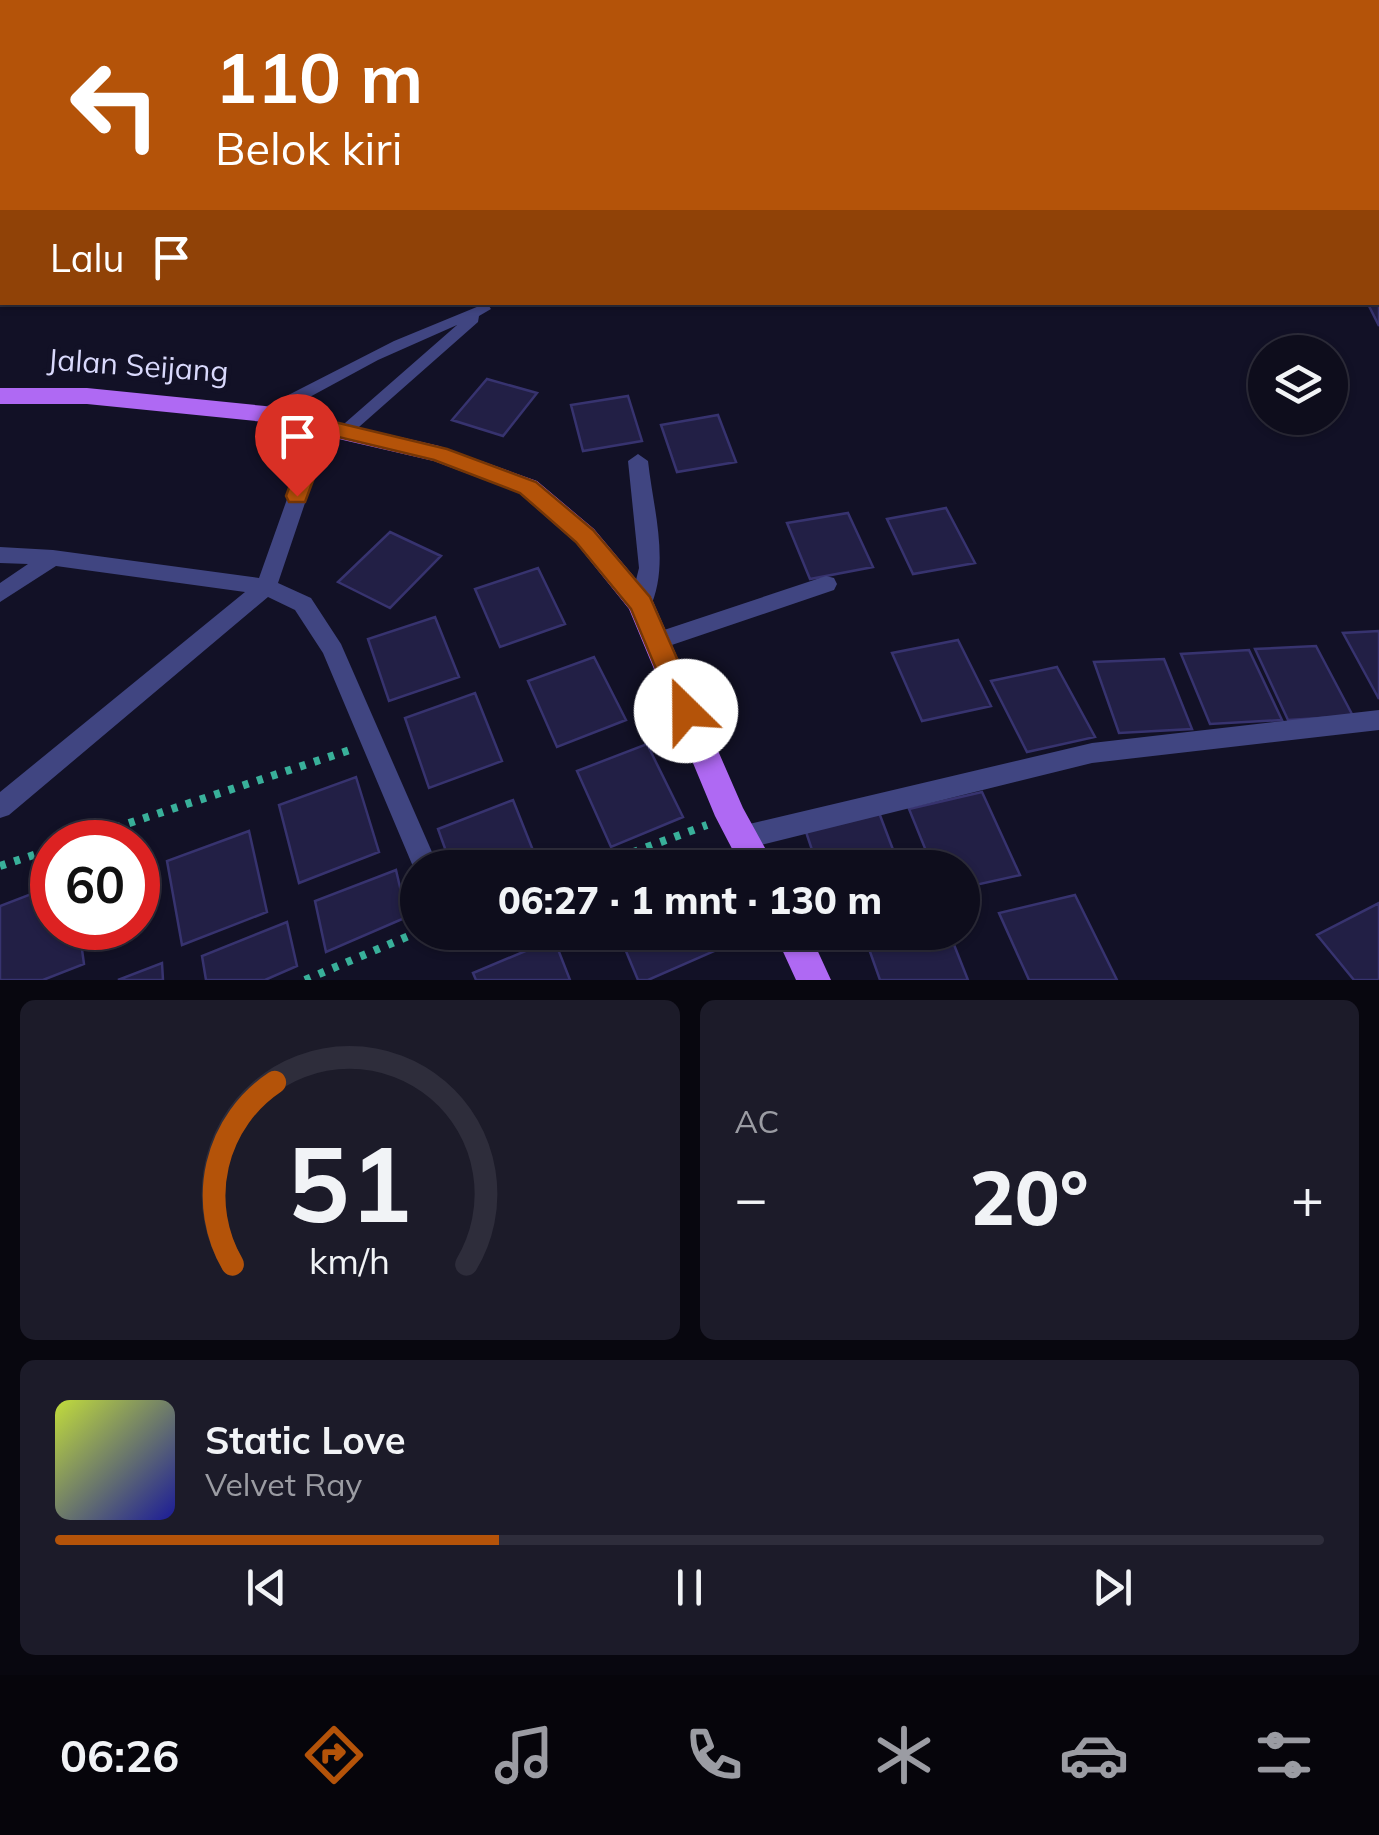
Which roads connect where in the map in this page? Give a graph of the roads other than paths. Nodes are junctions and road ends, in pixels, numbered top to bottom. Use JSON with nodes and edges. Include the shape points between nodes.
{"nodes":[{"id":1,"x":0,"y":396,"type":"edge"},
{"id":2,"x":265,"y":414,"type":"junction"},
{"id":3,"x":334,"y":428,"type":"junction"},
{"id":4,"x":638,"y":461,"type":"dead end"},
{"id":5,"x":0,"y":555,"type":"edge"},
{"id":6,"x":52,"y":558,"type":"junction"},
{"id":7,"x":826,"y":584,"type":"dead end"},
{"id":8,"x":266,"y":587,"type":"junction"},
{"id":9,"x":0,"y":594,"type":"edge"},
{"id":10,"x":641,"y":604,"type":"junction"},
{"id":11,"x":657,"y":641,"type":"junction"},
{"id":12,"x":1379,"y":720,"type":"edge"},
{"id":13,"x":0,"y":807,"type":"edge"},
{"id":14,"x":738,"y":827,"type":"junction"},
{"id":15,"x":418,"y":850,"type":"edge"},
{"id":16,"x":750,"y":850,"type":"edge"},
{"id":17,"x":800,"y":950,"type":"edge"},
{"id":18,"x":814,"y":980,"type":"edge"}],
"edges":[{"from":1,"to":2,"type":"main road","name":"Jalan Seijang","via":[[87,396]]},
{"from":2,"to":3,"type":"main road","name":"Jalan Seijang"},
{"from":2,"to":3,"type":"lane","via":[[390,346],[484,309]]},
{"from":3,"to":8,"type":"street"},
{"from":3,"to":10,"type":"main road","name":"Jalan Seijang","via":[[440,454],[528,487],[585,536]]},
{"from":4,"to":10,"type":"street","via":[[650,568]]},
{"from":5,"to":6,"type":"street"},
{"from":6,"to":8,"type":"street"},
{"from":6,"to":9,"type":"street"},
{"from":7,"to":11,"type":"street"},
{"from":8,"to":13,"type":"street"},
{"from":8,"to":15,"type":"street","via":[[303,604],[333,650]]},
{"from":10,"to":11,"type":"main road","name":"Jalan Seijang"},
{"from":11,"to":14,"type":"main road","name":"Jalan Seijang"},
{"from":12,"to":14,"type":"street","via":[[1092,753]]},
{"from":14,"to":16,"type":"main road","name":"Jalan Seijang"},
{"from":17,"to":18,"type":"main road"}]}
